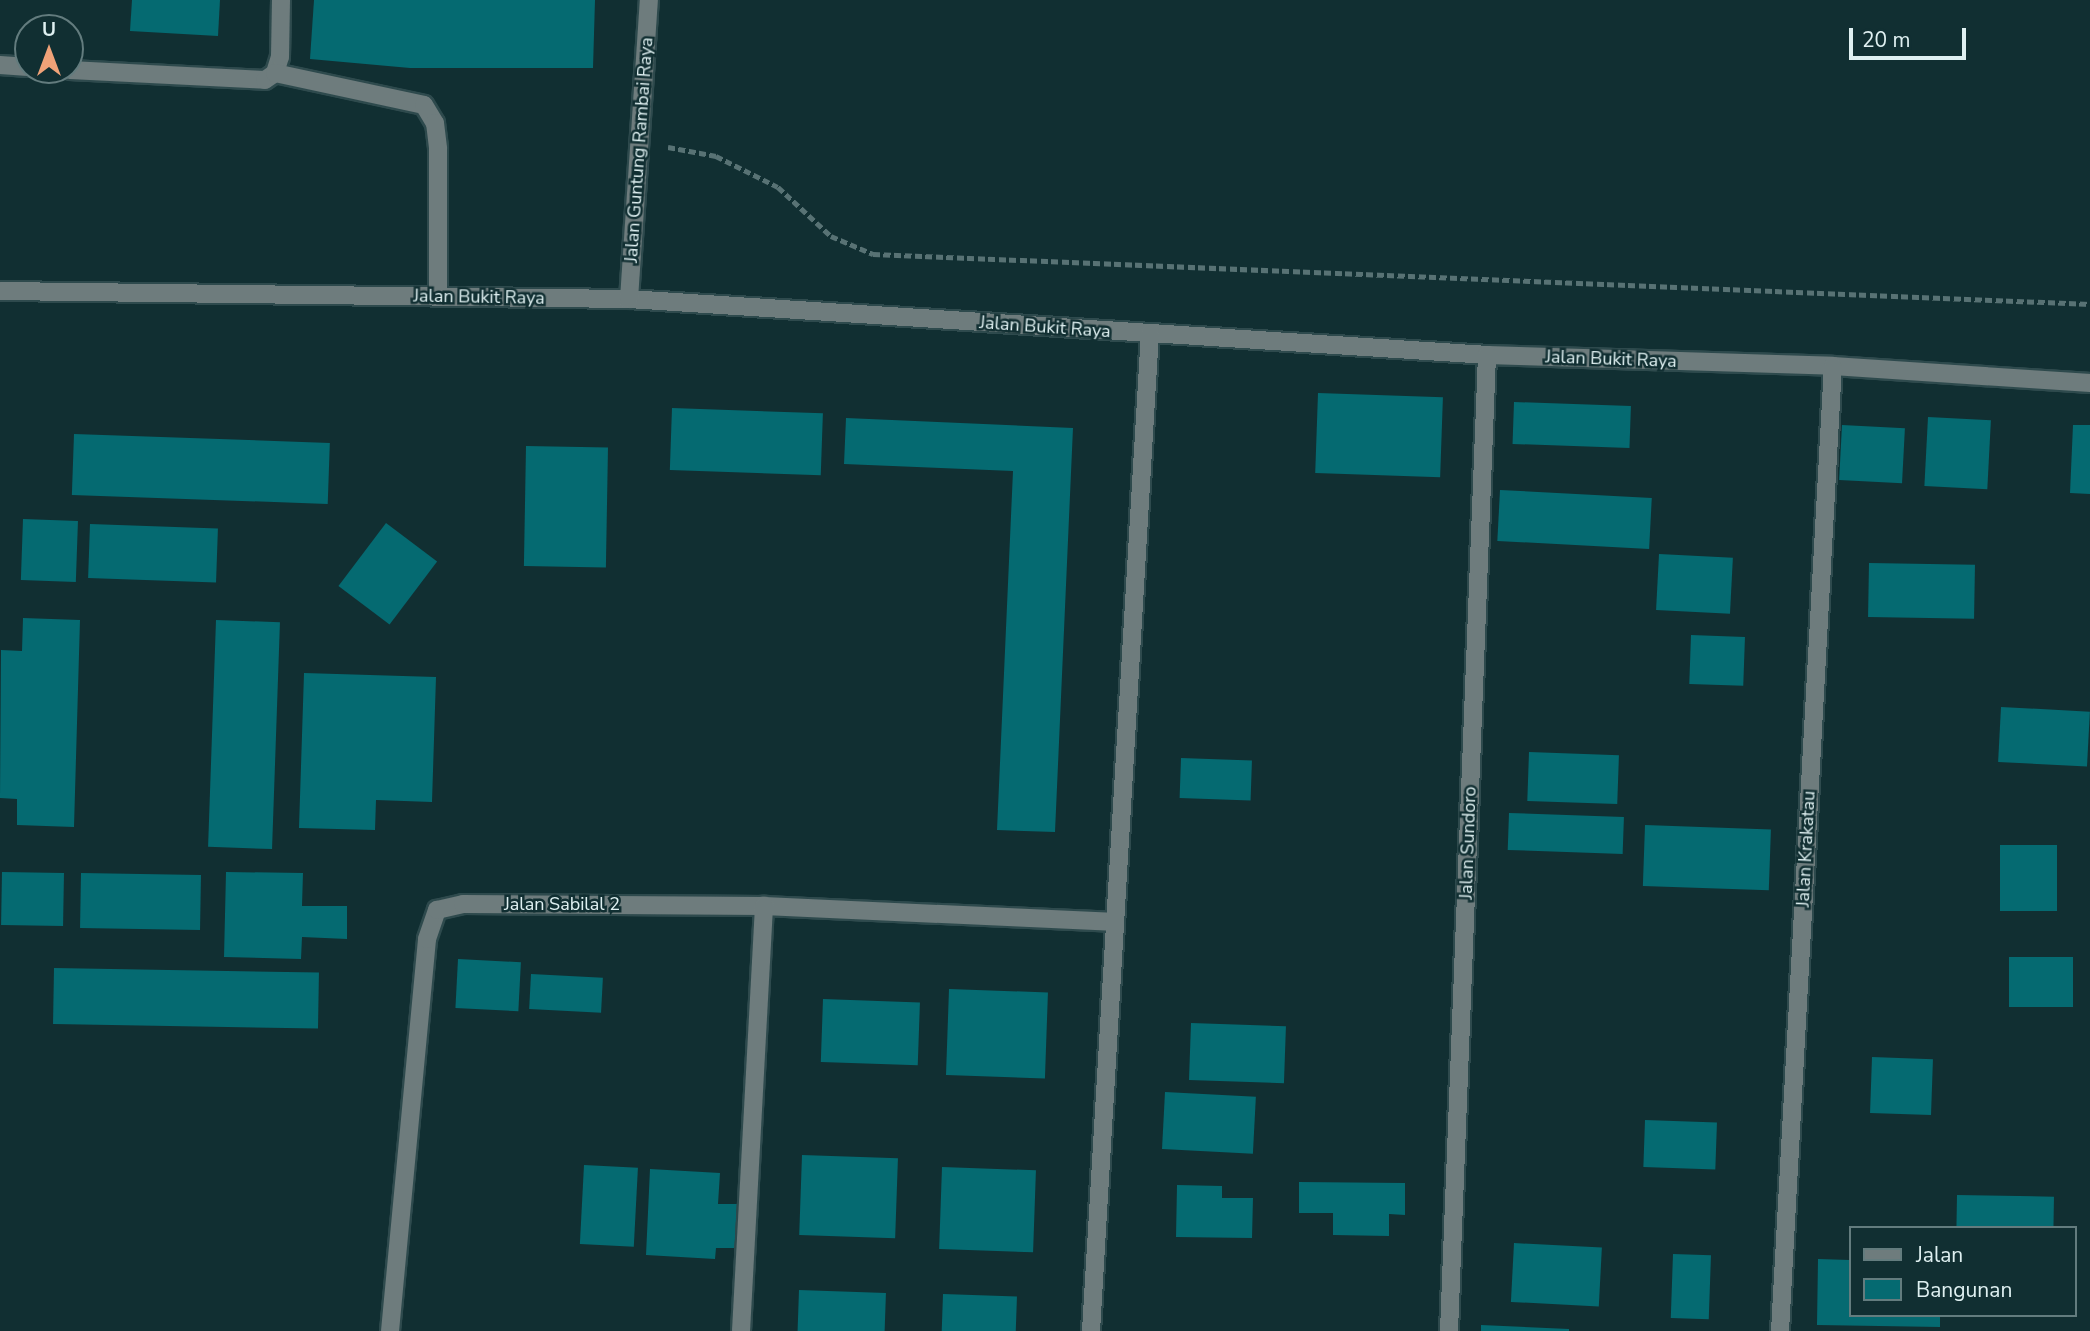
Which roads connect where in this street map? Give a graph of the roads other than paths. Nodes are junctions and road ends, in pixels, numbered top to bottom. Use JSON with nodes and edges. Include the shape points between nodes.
{"nodes":[{"id":1,"x":281,"y":0,"type":"edge"},
{"id":2,"x":649,"y":0,"type":"edge"},
{"id":3,"x":84,"y":71,"type":"edge"},
{"id":4,"x":275,"y":73,"type":"junction"},
{"id":5,"x":0,"y":291,"type":"edge"},
{"id":6,"x":438,"y":296,"type":"junction"},
{"id":7,"x":629,"y":299,"type":"junction"},
{"id":8,"x":1150,"y":333,"type":"junction"},
{"id":9,"x":1487,"y":355,"type":"junction"},
{"id":10,"x":1833,"y":366,"type":"junction"},
{"id":11,"x":2090,"y":383,"type":"edge"},
{"id":12,"x":764,"y":906,"type":"junction"},
{"id":13,"x":1112,"y":922,"type":"junction"},
{"id":14,"x":390,"y":1331,"type":"edge"},
{"id":15,"x":741,"y":1331,"type":"edge"},
{"id":16,"x":1091,"y":1331,"type":"edge"},
{"id":17,"x":1449,"y":1331,"type":"edge"},
{"id":18,"x":1780,"y":1331,"type":"edge"}],
"edges":[{"from":1,"to":4,"type":"street"},
{"from":2,"to":7,"type":"street","name":"Jalan Guntung Rambai Raya"},
{"from":3,"to":4,"type":"street","via":[[235,83],[265,80]]},
{"from":4,"to":6,"type":"street","via":[[424,105],[435,123],[439,149]]},
{"from":5,"to":6,"type":"street","name":"Jalan Bukit Raya"},
{"from":6,"to":7,"type":"street","name":"Jalan Bukit Raya"},
{"from":7,"to":8,"type":"street","name":"Jalan Bukit Raya"},
{"from":8,"to":9,"type":"street","name":"Jalan Bukit Raya"},
{"from":8,"to":13,"type":"street"},
{"from":9,"to":10,"type":"street","name":"Jalan Bukit Raya"},
{"from":9,"to":17,"type":"street","name":"Jalan Sundoro"},
{"from":10,"to":11,"type":"street","name":"Jalan Bukit Raya"},
{"from":10,"to":18,"type":"street","name":"Jalan Krakatau"},
{"from":12,"to":13,"type":"street","name":"Jalan Sabilal 2"},
{"from":12,"to":14,"type":"street","name":"Jalan Sabilal 2","via":[[463,904],[436,910],[427,939]]},
{"from":12,"to":15,"type":"street"},
{"from":13,"to":16,"type":"street"}]}
